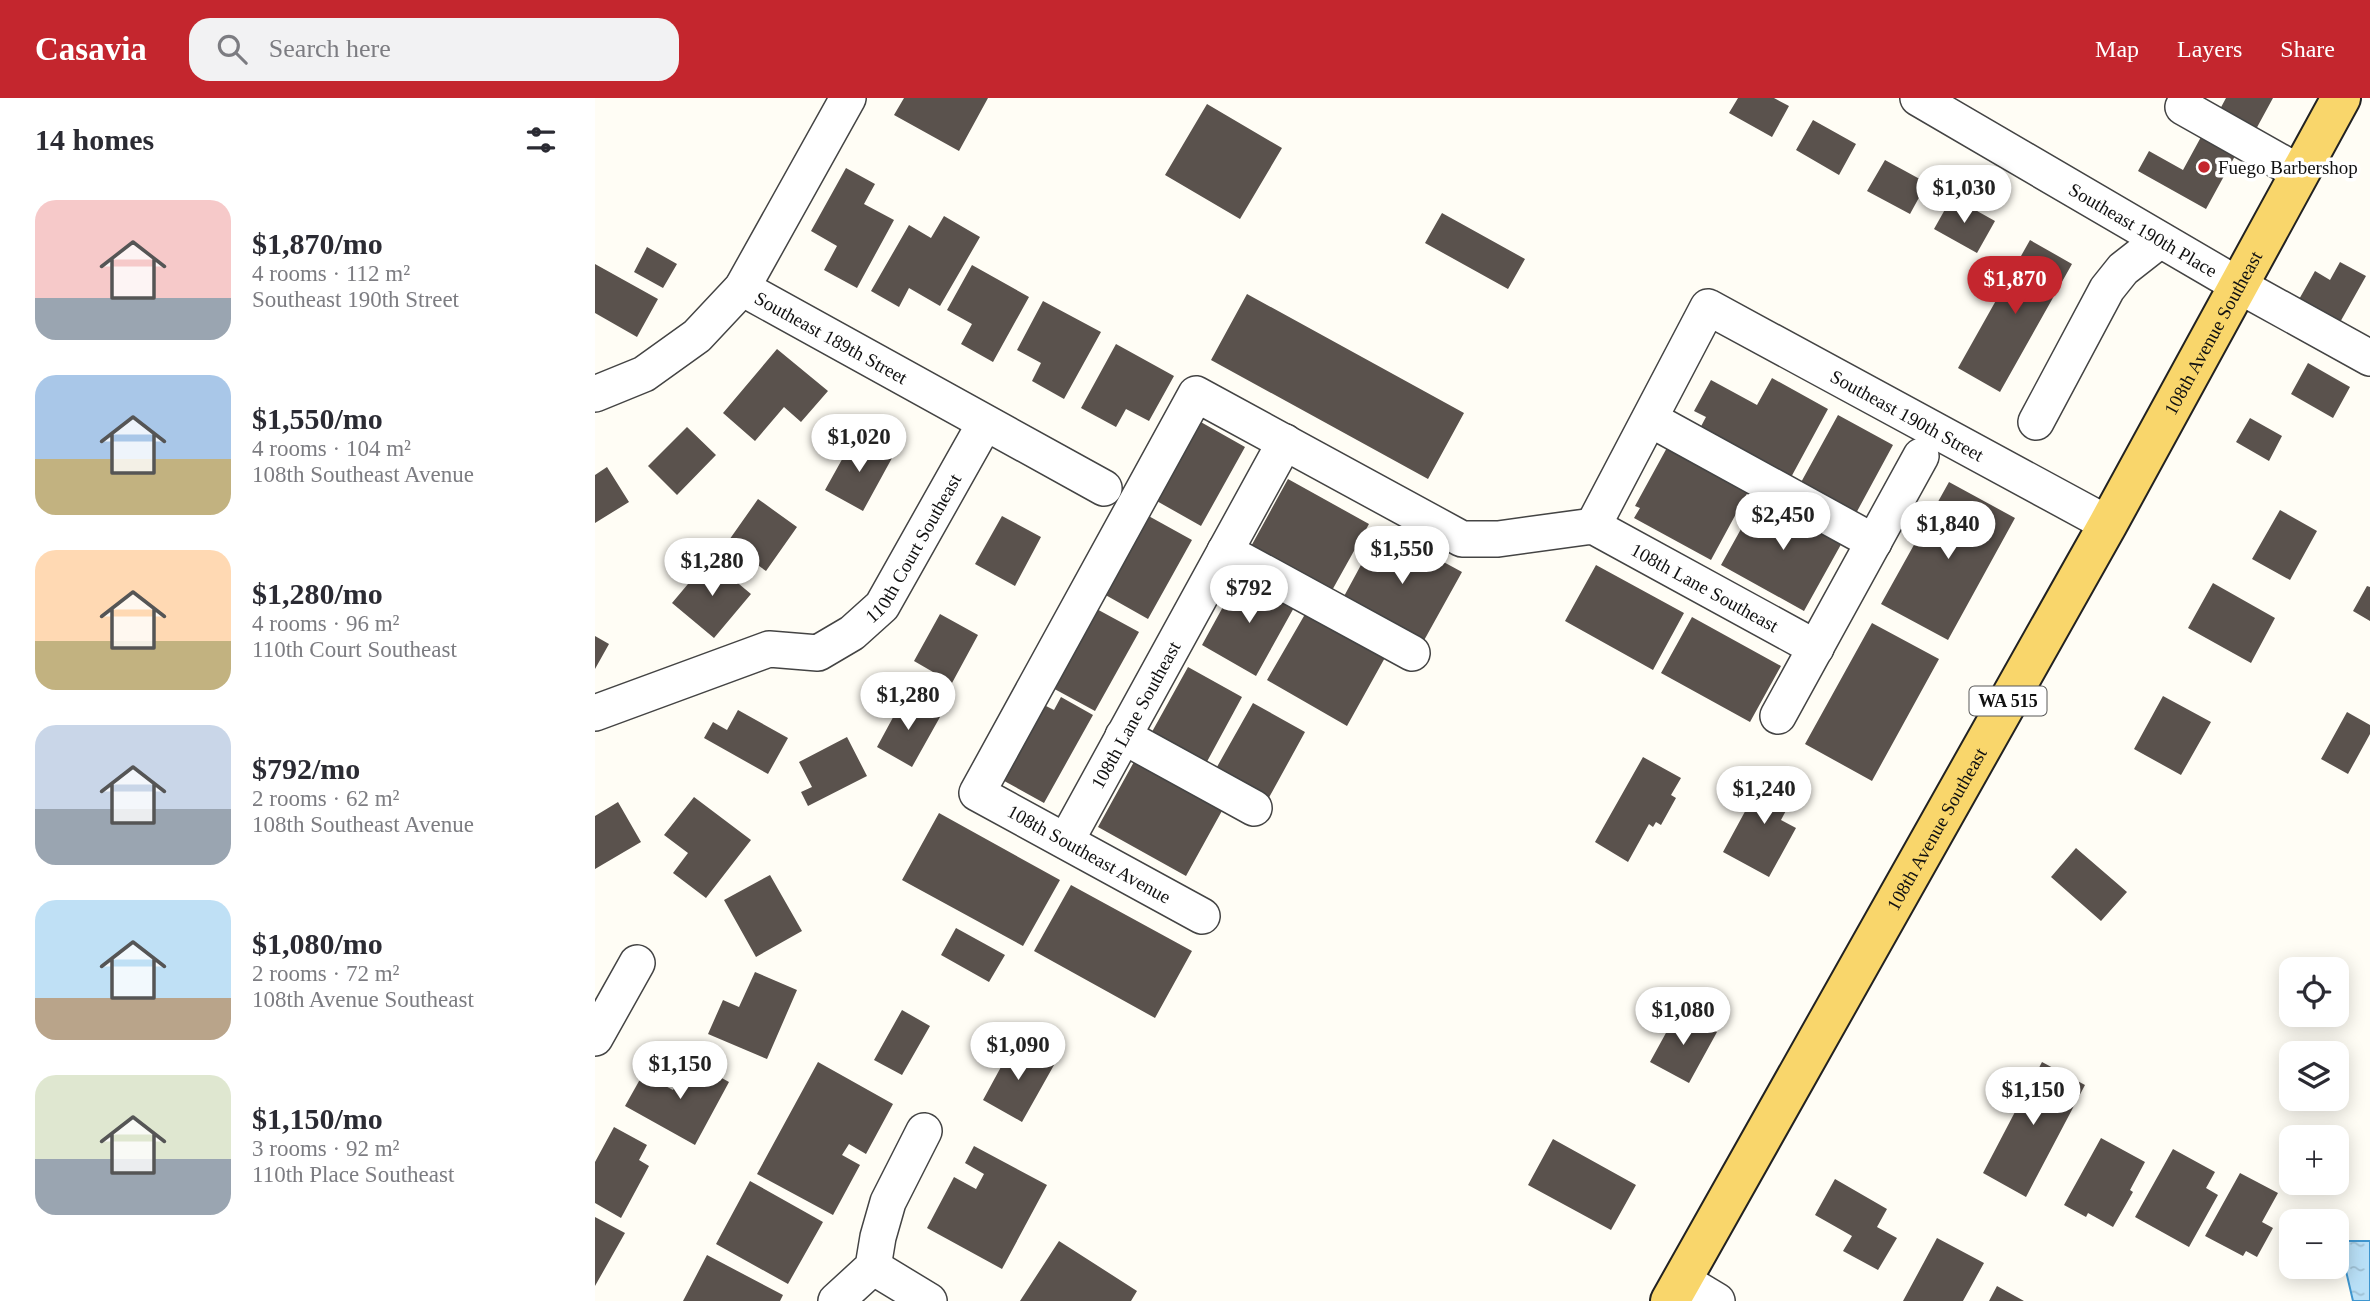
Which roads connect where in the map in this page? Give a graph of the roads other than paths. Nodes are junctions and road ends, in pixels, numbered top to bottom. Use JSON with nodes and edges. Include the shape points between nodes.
{"nodes":[{"id":1,"x":848,"y":98,"type":"edge"},
{"id":2,"x":1918,"y":98,"type":"edge"},
{"id":3,"x":2341,"y":98,"type":"edge"},
{"id":4,"x":2183,"y":107,"type":"dead end"},
{"id":5,"x":2300,"y":173,"type":"junction"},
{"id":6,"x":2160,"y":240,"type":"junction"},
{"id":7,"x":2238,"y":285,"type":"junction"},
{"id":8,"x":742,"y":288,"type":"junction"},
{"id":9,"x":2370,"y":358,"type":"edge"},
{"id":10,"x":595,"y":394,"type":"edge"},
{"id":11,"x":1650,"y":419,"type":"junction"},
{"id":12,"x":2036,"y":422,"type":"dead end"},
{"id":13,"x":985,"y":423,"type":"junction"},
{"id":14,"x":1285,"y":442,"type":"junction"},
{"id":15,"x":1921,"y":456,"type":"dead end"},
{"id":16,"x":1104,"y":488,"type":"dead end"},
{"id":17,"x":2108,"y":524,"type":"junction"},
{"id":18,"x":1593,"y":526,"type":"junction"},
{"id":19,"x":1874,"y":542,"type":"junction"},
{"id":20,"x":1225,"y":551,"type":"junction"},
{"id":21,"x":1816,"y":648,"type":"junction"},
{"id":22,"x":1412,"y":653,"type":"dead end"},
{"id":23,"x":595,"y":713,"type":"edge"},
{"id":24,"x":1778,"y":716,"type":"dead end"},
{"id":25,"x":1123,"y":736,"type":"junction"},
{"id":26,"x":1254,"y":808,"type":"dead end"},
{"id":27,"x":1066,"y":841,"type":"junction"},
{"id":28,"x":1202,"y":916,"type":"dead end"},
{"id":29,"x":637,"y":963,"type":"dead end"},
{"id":30,"x":595,"y":1038,"type":"edge"},
{"id":31,"x":924,"y":1131,"type":"dead end"},
{"id":32,"x":873,"y":1267,"type":"junction"},
{"id":33,"x":1676,"y":1290,"type":"edge"},
{"id":34,"x":836,"y":1301,"type":"edge"},
{"id":35,"x":929,"y":1301,"type":"edge"},
{"id":36,"x":1717,"y":1301,"type":"edge"}],
"edges":[{"from":1,"to":8,"type":"street"},
{"from":2,"to":6,"type":"street","name":"Southeast 190th Place"},
{"from":3,"to":5,"type":"main road","name":"108th Avenue Southeast","number":"WA 515"},
{"from":4,"to":5,"type":"street"},
{"from":5,"to":7,"type":"main road","name":"108th Avenue Southeast","number":"WA 515"},
{"from":6,"to":7,"type":"street","name":"Southeast 190th Place"},
{"from":6,"to":12,"type":"street","via":[[2123,269],[2107,289]]},
{"from":7,"to":9,"type":"street","name":"Southeast 190th Place"},
{"from":7,"to":17,"type":"main road","name":"108th Avenue Southeast","number":"WA 515"},
{"from":8,"to":10,"type":"street","via":[[697,336],[644,374]]},
{"from":8,"to":13,"type":"street","name":"Southeast 189th Street"},
{"from":11,"to":17,"type":"street","name":"Southeast 190th Street","via":[[1708,307]]},
{"from":11,"to":18,"type":"street"},
{"from":11,"to":19,"type":"street"},
{"from":13,"to":16,"type":"street","name":"Southeast 189th Street"},
{"from":13,"to":23,"type":"street","name":"110th Court Southeast","via":[[882,606],[852,633],[818,653],[769,649]]},
{"from":14,"to":18,"type":"street","via":[[1462,539],[1498,539]]},
{"from":14,"to":20,"type":"street","name":"108th Lane Southeast"},
{"from":14,"to":27,"type":"street","name":"108th Southeast Avenue","via":[[1196,394],[977,793]]},
{"from":15,"to":19,"type":"street"},
{"from":17,"to":33,"type":"main road","name":"108th Avenue Southeast","number":"WA 515"},
{"from":18,"to":21,"type":"street","name":"108th Lane Southeast"},
{"from":19,"to":21,"type":"street"},
{"from":20,"to":22,"type":"street"},
{"from":20,"to":25,"type":"street","name":"108th Lane Southeast"},
{"from":21,"to":24,"type":"street"},
{"from":25,"to":26,"type":"street"},
{"from":25,"to":27,"type":"street","name":"108th Lane Southeast"},
{"from":27,"to":28,"type":"street","name":"108th Southeast Avenue"},
{"from":29,"to":30,"type":"street"},
{"from":31,"to":32,"type":"street","via":[[888,1202]]},
{"from":32,"to":34,"type":"street"},
{"from":32,"to":35,"type":"street"},
{"from":33,"to":36,"type":"street"}]}
